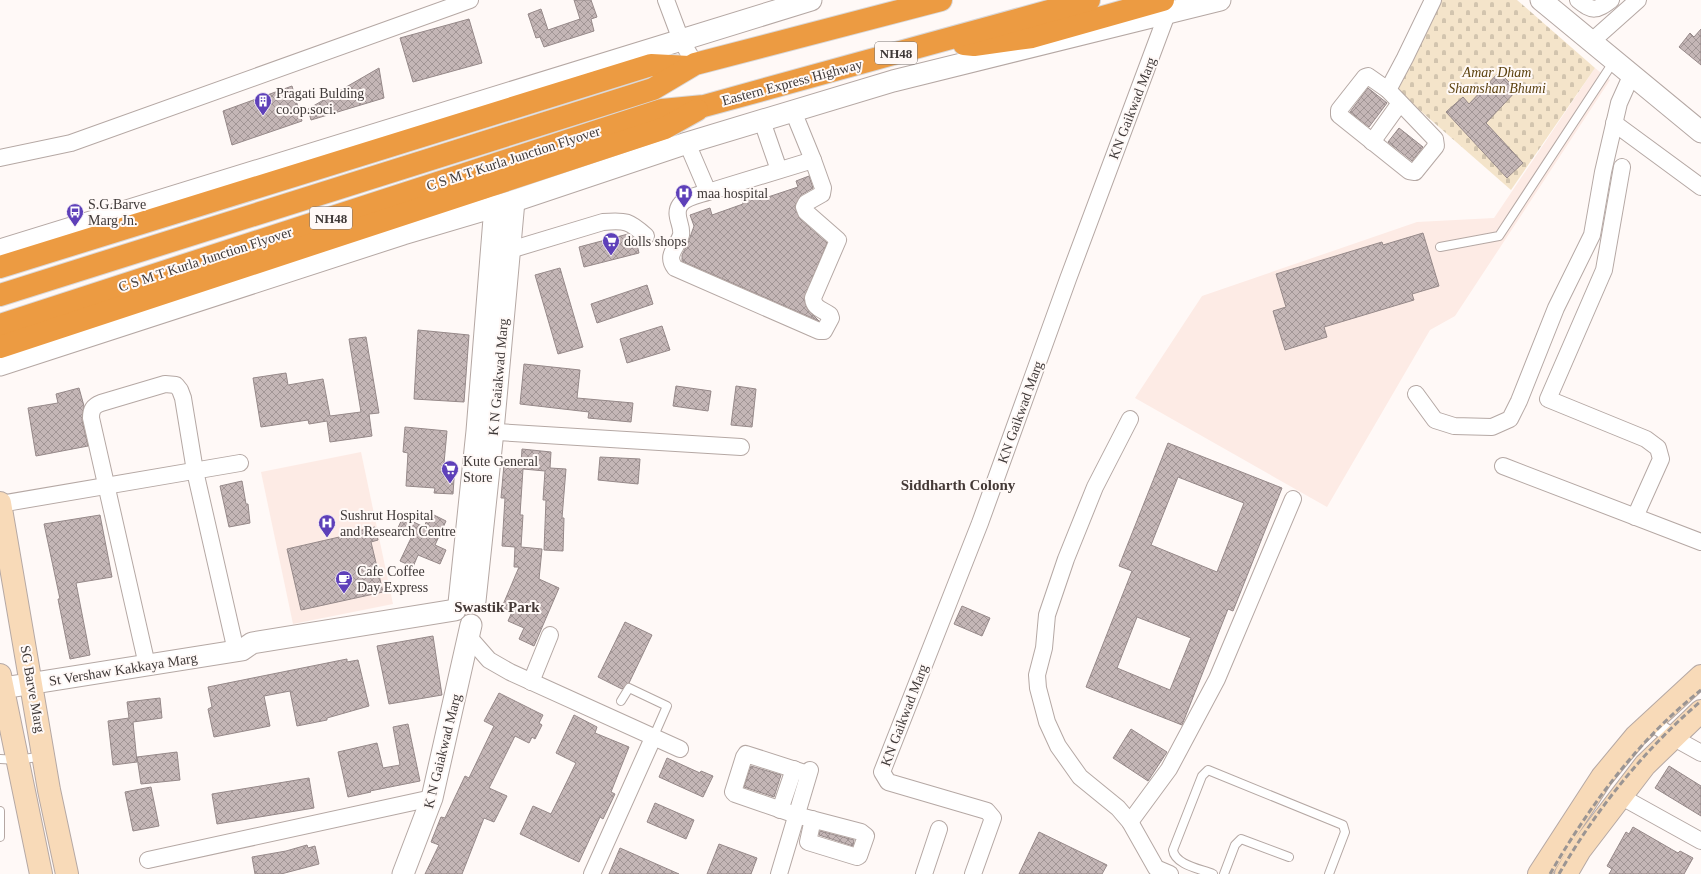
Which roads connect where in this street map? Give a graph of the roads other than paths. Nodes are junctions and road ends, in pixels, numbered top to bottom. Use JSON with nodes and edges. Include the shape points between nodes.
{"nodes":[{"id":1,"x":470,"y":0,"type":"edge"},
{"id":2,"x":666,"y":0,"type":"edge"},
{"id":3,"x":811,"y":0,"type":"edge"},
{"id":4,"x":941,"y":0,"type":"edge"},
{"id":5,"x":1089,"y":0,"type":"edge"},
{"id":6,"x":1220,"y":0,"type":"edge"},
{"id":7,"x":1433,"y":0,"type":"edge"},
{"id":8,"x":1541,"y":0,"type":"edge"},
{"id":9,"x":1611,"y":0,"type":"edge"},
{"id":10,"x":1583,"y":3,"type":"edge"},
{"id":11,"x":1630,"y":3,"type":"edge"},
{"id":12,"x":1165,"y":7,"type":"edge"},
{"id":13,"x":1572,"y":25,"type":"junction"},
{"id":14,"x":681,"y":40,"type":"junction"},
{"id":15,"x":1592,"y":41,"type":"junction"},
{"id":16,"x":936,"y":42,"type":"junction"},
{"id":17,"x":1614,"y":60,"type":"junction"},
{"id":18,"x":692,"y":66,"type":"junction"},
{"id":19,"x":1632,"y":74,"type":"junction"},
{"id":20,"x":1388,"y":90,"type":"junction"},
{"id":21,"x":1400,"y":103,"type":"junction"},
{"id":22,"x":704,"y":106,"type":"junction"},
{"id":23,"x":793,"y":111,"type":"junction"},
{"id":24,"x":762,"y":121,"type":"junction"},
{"id":25,"x":1614,"y":123,"type":"junction"},
{"id":26,"x":1701,"y":132,"type":"edge"},
{"id":27,"x":1372,"y":142,"type":"junction"},
{"id":28,"x":686,"y":143,"type":"junction"},
{"id":29,"x":0,"y":158,"type":"edge"},
{"id":30,"x":813,"y":160,"type":"junction"},
{"id":31,"x":1622,"y":167,"type":"dead end"},
{"id":32,"x":779,"y":170,"type":"junction"},
{"id":33,"x":1701,"y":187,"type":"edge"},
{"id":34,"x":708,"y":192,"type":"junction"},
{"id":35,"x":505,"y":204,"type":"junction"},
{"id":36,"x":646,"y":236,"type":"dead end"},
{"id":37,"x":1440,"y":247,"type":"dead end"},
{"id":38,"x":0,"y":250,"type":"edge"},
{"id":39,"x":500,"y":253,"type":"junction"},
{"id":40,"x":0,"y":267,"type":"edge"},
{"id":41,"x":0,"y":295,"type":"edge"},
{"id":42,"x":0,"y":325,"type":"edge"},
{"id":43,"x":0,"y":347,"type":"edge"},
{"id":44,"x":0,"y":365,"type":"edge"},
{"id":45,"x":1524,"y":388,"type":"junction"},
{"id":46,"x":1416,"y":394,"type":"dead end"},
{"id":47,"x":1548,"y":399,"type":"junction"},
{"id":48,"x":1130,"y":419,"type":"dead end"},
{"id":49,"x":485,"y":431,"type":"junction"},
{"id":50,"x":741,"y":447,"type":"dead end"},
{"id":51,"x":240,"y":463,"type":"dead end"},
{"id":52,"x":1503,"y":466,"type":"dead end"},
{"id":53,"x":195,"y":471,"type":"junction"},
{"id":54,"x":106,"y":486,"type":"junction"},
{"id":55,"x":1293,"y":499,"type":"dead end"},
{"id":56,"x":0,"y":504,"type":"edge"},
{"id":57,"x":1635,"y":517,"type":"junction"},
{"id":58,"x":1701,"y":542,"type":"edge"},
{"id":59,"x":464,"y":616,"type":"junction"},
{"id":60,"x":550,"y":635,"type":"dead end"},
{"id":61,"x":239,"y":651,"type":"junction"},
{"id":62,"x":147,"y":666,"type":"junction"},
{"id":63,"x":1701,"y":676,"type":"edge"},
{"id":64,"x":2,"y":681,"type":"edge"},
{"id":65,"x":531,"y":682,"type":"junction"},
{"id":66,"x":32,"y":684,"type":"junction"},
{"id":67,"x":622,"y":701,"type":"dead end"},
{"id":68,"x":1701,"y":711,"type":"edge"},
{"id":69,"x":1651,"y":722,"type":"junction"},
{"id":70,"x":654,"y":738,"type":"junction"},
{"id":71,"x":1674,"y":738,"type":"junction"},
{"id":72,"x":7,"y":741,"type":"edge"},
{"id":73,"x":680,"y":749,"type":"dead end"},
{"id":74,"x":1701,"y":753,"type":"edge"},
{"id":75,"x":44,"y":756,"type":"junction"},
{"id":76,"x":9,"y":760,"type":"edge"},
{"id":77,"x":804,"y":771,"type":"junction"},
{"id":78,"x":1620,"y":796,"type":"junction"},
{"id":79,"x":432,"y":798,"type":"junction"},
{"id":80,"x":780,"y":810,"type":"junction"},
{"id":81,"x":0,"y":812,"type":"edge"},
{"id":82,"x":796,"y":815,"type":"junction"},
{"id":83,"x":812,"y":820,"type":"dead end"},
{"id":84,"x":1130,"y":822,"type":"junction"},
{"id":85,"x":939,"y":829,"type":"dead end"},
{"id":86,"x":0,"y":837,"type":"edge"},
{"id":87,"x":1701,"y":841,"type":"edge"},
{"id":88,"x":1289,"y":857,"type":"dead end"},
{"id":89,"x":148,"y":860,"type":"dead end"},
{"id":90,"x":41,"y":874,"type":"edge"},
{"id":91,"x":67,"y":874,"type":"edge"},
{"id":92,"x":403,"y":874,"type":"edge"},
{"id":93,"x":592,"y":874,"type":"edge"},
{"id":94,"x":780,"y":874,"type":"edge"},
{"id":95,"x":924,"y":874,"type":"edge"},
{"id":96,"x":973,"y":874,"type":"edge"},
{"id":97,"x":1170,"y":874,"type":"edge"},
{"id":98,"x":1213,"y":874,"type":"edge"},
{"id":99,"x":1224,"y":874,"type":"edge"},
{"id":100,"x":1328,"y":874,"type":"edge"},
{"id":101,"x":1539,"y":874,"type":"edge"},
{"id":102,"x":1566,"y":874,"type":"edge"}],
"edges":[{"from":1,"to":29,"type":"street","via":[[71,143]]},
{"from":2,"to":14,"type":"street"},
{"from":3,"to":14,"type":"street"},
{"from":4,"to":18,"type":"highway","number":"NH48"},
{"from":5,"to":16,"type":"highway","name":"Eastern Express Highway","number":"NH48"},
{"from":6,"to":12,"type":"street"},
{"from":7,"to":20,"type":"street"},
{"from":8,"to":13,"type":"street"},
{"from":9,"to":10,"type":"street","via":[[1599,8]]},
{"from":10,"to":13,"type":"street"},
{"from":11,"to":15,"type":"street"},
{"from":12,"to":16,"type":"highway","via":[[1032,37],[974,45]]},
{"from":12,"to":23,"type":"street"},
{"from":12,"to":96,"type":"street","name":"KN Gaikwad Marg","via":[[980,523],[882,772],[888,782],[987,811],[993,818]]},
{"from":13,"to":15,"type":"street"},
{"from":14,"to":18,"type":"street"},
{"from":14,"to":38,"type":"street"},
{"from":15,"to":17,"type":"street"},
{"from":16,"to":22,"type":"highway","name":"Eastern Express Highway","number":"NH48"},
{"from":17,"to":19,"type":"street"},
{"from":17,"to":37,"type":"lane","via":[[1499,236]]},
{"from":18,"to":40,"type":"highway","via":[[651,65]]},
{"from":18,"to":41,"type":"highway","name":"C S M T Kurla Junction Flyover","number":"NH48","via":[[653,89]]},
{"from":19,"to":25,"type":"street","via":[[1619,103]]},
{"from":19,"to":26,"type":"street"},
{"from":20,"to":21,"type":"street"},
{"from":20,"to":27,"type":"street","via":[[1367,76],[1338,112],[1339,116]]},
{"from":21,"to":27,"type":"street"},
{"from":21,"to":27,"type":"street","via":[[1435,139],[1436,146],[1418,169],[1411,172]]},
{"from":22,"to":42,"type":"highway","name":"C S M T Kurla Junction Flyover","number":"NH48","via":[[662,110]]},
{"from":22,"to":43,"type":"highway","via":[[665,128]]},
{"from":23,"to":24,"type":"street"},
{"from":23,"to":30,"type":"street"},
{"from":24,"to":28,"type":"street"},
{"from":24,"to":32,"type":"street"},
{"from":25,"to":33,"type":"street"},
{"from":25,"to":45,"type":"street","via":[[1592,235],[1556,308]]},
{"from":28,"to":34,"type":"street"},
{"from":28,"to":35,"type":"street"},
{"from":30,"to":32,"type":"street"},
{"from":30,"to":34,"type":"street","via":[[823,188],[822,194],[806,203],[804,207],[806,212],[838,240],[813,298],[813,304],[830,314],[831,318],[824,331],[675,268],[671,263],[671,254],[680,236],[677,213],[680,206],[684,201]]},
{"from":31,"to":47,"type":"street","via":[[1604,270]]},
{"from":32,"to":34,"type":"street"},
{"from":35,"to":39,"type":"street","name":"K N Gaiakwad Marg"},
{"from":35,"to":44,"type":"street","via":[[403,234]]},
{"from":36,"to":39,"type":"street","via":[[631,223],[603,222]]},
{"from":39,"to":49,"type":"street","name":"K N Gaiakwad Marg"},
{"from":45,"to":46,"type":"street","via":[[1510,419],[1492,427],[1454,426],[1435,420]]},
{"from":45,"to":47,"type":"street"},
{"from":47,"to":57,"type":"street","via":[[1646,439],[1658,448],[1661,459]]},
{"from":48,"to":84,"type":"street","via":[[1095,488],[1066,560],[1047,615],[1044,648],[1037,675],[1047,722],[1058,746],[1080,777],[1113,804]]},
{"from":49,"to":50,"type":"street"},
{"from":49,"to":59,"type":"street","name":"K N Gaiakwad Marg"},
{"from":51,"to":53,"type":"street"},
{"from":52,"to":57,"type":"street"},
{"from":53,"to":54,"type":"street"},
{"from":53,"to":54,"type":"street","via":[[183,398],[176,385],[165,384],[95,405],[91,411]]},
{"from":53,"to":61,"type":"street"},
{"from":54,"to":56,"type":"street"},
{"from":54,"to":62,"type":"street"},
{"from":55,"to":84,"type":"street","via":[[1217,679],[1169,769]]},
{"from":56,"to":66,"type":"main road","name":"SG Barve Marg"},
{"from":57,"to":58,"type":"street"},
{"from":59,"to":61,"type":"street","name":"St Vershaw Kakkaya Marg","via":[[291,643],[252,643]]},
{"from":59,"to":65,"type":"street","via":[[489,660]]},
{"from":59,"to":79,"type":"street","name":"K N Gaiakwad Marg"},
{"from":60,"to":65,"type":"street"},
{"from":61,"to":62,"type":"street","name":"St Vershaw Kakkaya Marg"},
{"from":62,"to":66,"type":"street","name":"St Vershaw Kakkaya Marg"},
{"from":63,"to":69,"type":"main road"},
{"from":64,"to":66,"type":"street","name":"St Vershaw Kakkaya Marg"},
{"from":64,"to":72,"type":"main road"},
{"from":65,"to":70,"type":"street"},
{"from":66,"to":75,"type":"main road","name":"SG Barve Marg"},
{"from":67,"to":70,"type":"lane","via":[[629,688],[667,706]]},
{"from":68,"to":71,"type":"main road"},
{"from":69,"to":71,"type":"street"},
{"from":69,"to":101,"type":"main road","via":[[1602,777]]},
{"from":70,"to":73,"type":"street"},
{"from":70,"to":93,"type":"street"},
{"from":71,"to":74,"type":"street"},
{"from":71,"to":78,"type":"main road","via":[[1645,765]]},
{"from":72,"to":76,"type":"main road"},
{"from":75,"to":76,"type":"lane"},
{"from":75,"to":91,"type":"main road","name":"SG Barve Marg"},
{"from":76,"to":90,"type":"main road"},
{"from":77,"to":80,"type":"street"},
{"from":77,"to":80,"type":"street","via":[[749,754],[744,757],[734,793]]},
{"from":77,"to":82,"type":"street"},
{"from":78,"to":87,"type":"street"},
{"from":78,"to":102,"type":"main road","via":[[1580,850]]},
{"from":79,"to":89,"type":"street"},
{"from":79,"to":92,"type":"street","name":"K N Gaiakwad Marg"},
{"from":80,"to":82,"type":"street"},
{"from":81,"to":86,"type":"lane"},
{"from":82,"to":83,"type":"street"},
{"from":82,"to":94,"type":"street"},
{"from":84,"to":97,"type":"street","via":[[1156,868]]},
{"from":85,"to":95,"type":"street"},
{"from":88,"to":99,"type":"lane","via":[[1241,839],[1235,845]]},
{"from":98,"to":100,"type":"lane","via":[[1179,860],[1173,850],[1202,776],[1208,770],[1342,825],[1345,832]]}]}
